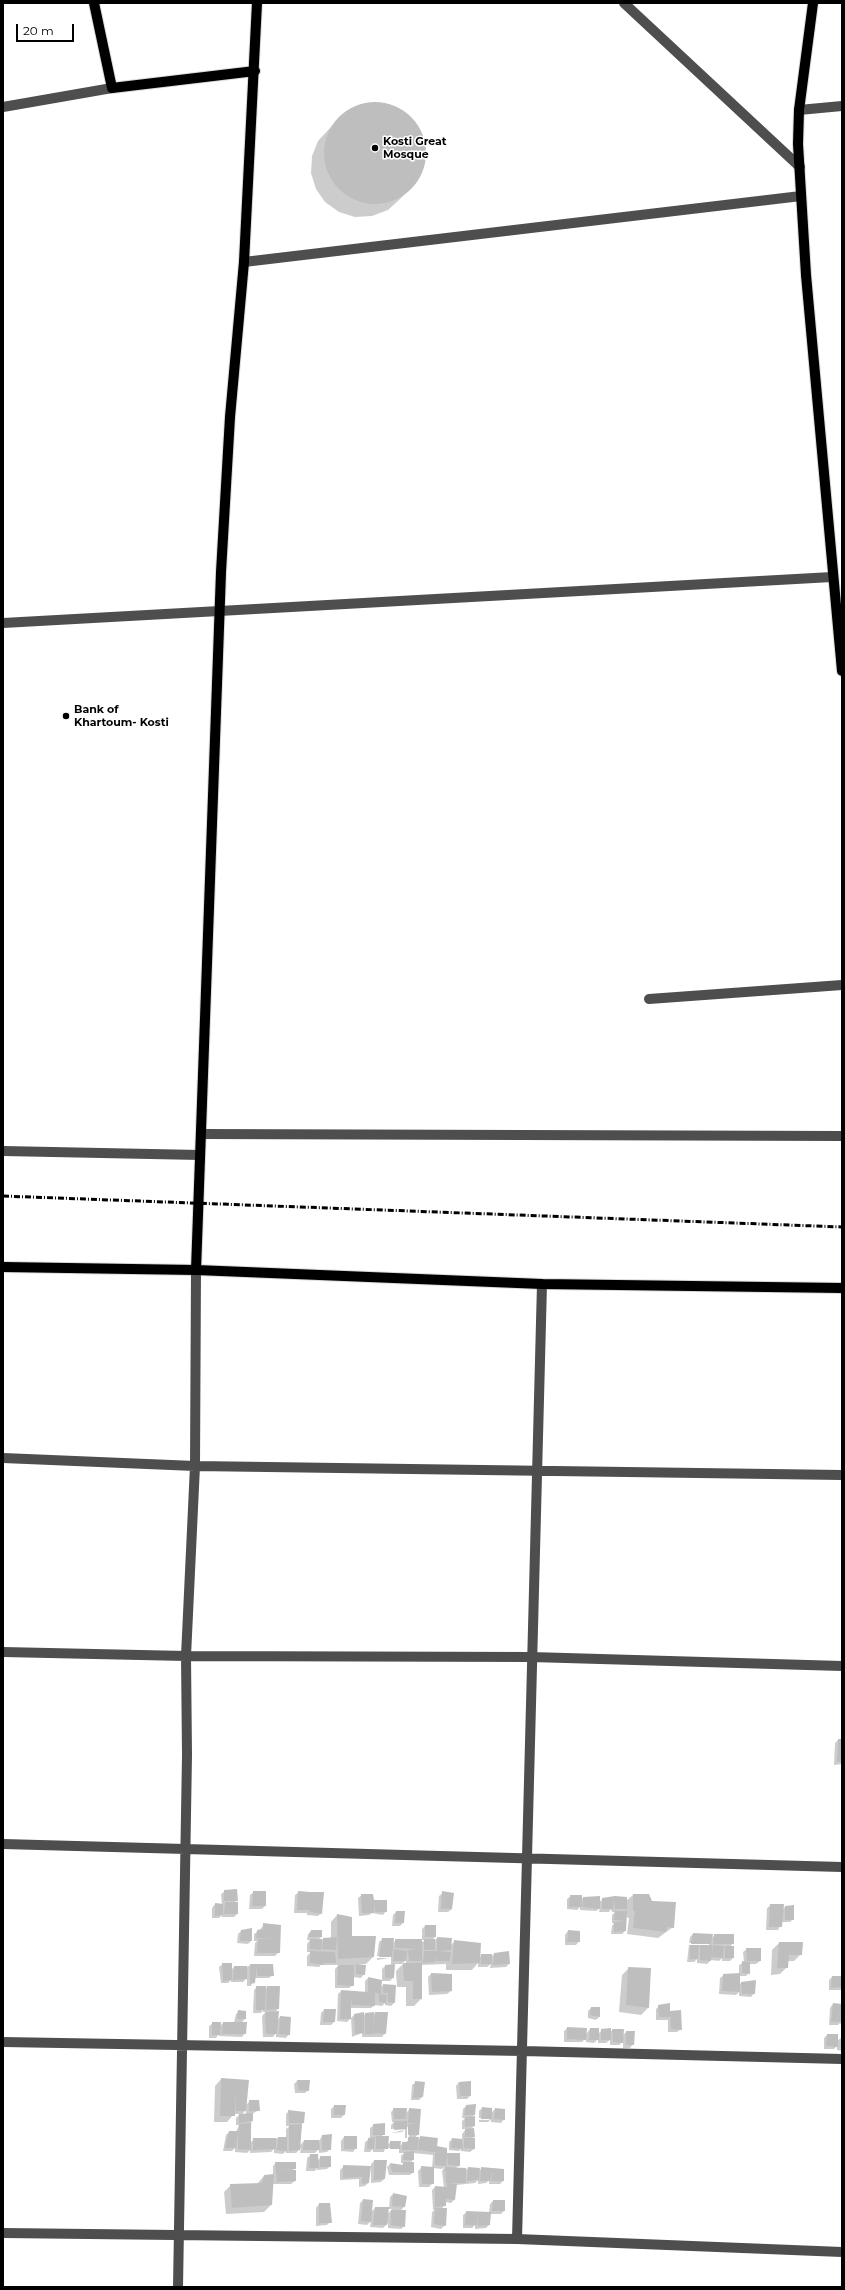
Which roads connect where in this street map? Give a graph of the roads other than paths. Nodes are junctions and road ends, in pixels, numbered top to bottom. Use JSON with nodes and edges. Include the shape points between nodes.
{"nodes":[{"id":1,"x":94,"y":3,"type":"edge"},
{"id":2,"x":257,"y":3,"type":"edge"},
{"id":3,"x":624,"y":3,"type":"edge"},
{"id":4,"x":813,"y":3,"type":"edge"},
{"id":5,"x":255,"y":71,"type":"junction"},
{"id":6,"x":112,"y":88,"type":"junction"},
{"id":7,"x":842,"y":106,"type":"edge"},
{"id":8,"x":3,"y":107,"type":"edge"},
{"id":9,"x":799,"y":110,"type":"junction"},
{"id":10,"x":800,"y":167,"type":"junction"},
{"id":11,"x":801,"y":196,"type":"junction"},
{"id":12,"x":244,"y":262,"type":"junction"},
{"id":13,"x":832,"y":577,"type":"junction"},
{"id":14,"x":219,"y":612,"type":"junction"},
{"id":15,"x":3,"y":623,"type":"edge"},
{"id":16,"x":842,"y":671,"type":"edge"},
{"id":17,"x":842,"y":985,"type":"edge"},
{"id":18,"x":648,"y":999,"type":"dead end"},
{"id":19,"x":201,"y":1134,"type":"junction"},
{"id":20,"x":842,"y":1136,"type":"edge"},
{"id":21,"x":3,"y":1151,"type":"edge"},
{"id":22,"x":200,"y":1155,"type":"junction"},
{"id":23,"x":3,"y":1267,"type":"edge"},
{"id":24,"x":196,"y":1270,"type":"junction"},
{"id":25,"x":542,"y":1284,"type":"junction"},
{"id":26,"x":842,"y":1288,"type":"edge"},
{"id":27,"x":3,"y":1458,"type":"edge"},
{"id":28,"x":195,"y":1466,"type":"junction"},
{"id":29,"x":537,"y":1472,"type":"junction"},
{"id":30,"x":842,"y":1475,"type":"edge"},
{"id":31,"x":3,"y":1652,"type":"edge"},
{"id":32,"x":186,"y":1656,"type":"junction"},
{"id":33,"x":531,"y":1657,"type":"junction"},
{"id":34,"x":842,"y":1666,"type":"edge"},
{"id":35,"x":3,"y":1844,"type":"edge"},
{"id":36,"x":184,"y":1848,"type":"junction"},
{"id":37,"x":527,"y":1859,"type":"junction"},
{"id":38,"x":842,"y":1867,"type":"edge"},
{"id":39,"x":3,"y":2042,"type":"edge"},
{"id":40,"x":182,"y":2045,"type":"junction"},
{"id":41,"x":523,"y":2051,"type":"junction"},
{"id":42,"x":842,"y":2059,"type":"edge"},
{"id":43,"x":3,"y":2233,"type":"edge"},
{"id":44,"x":180,"y":2236,"type":"junction"},
{"id":45,"x":517,"y":2239,"type":"junction"},
{"id":46,"x":842,"y":2252,"type":"edge"},
{"id":47,"x":178,"y":2287,"type":"edge"}],
"edges":[{"from":1,"to":6,"type":"main road"},
{"from":2,"to":5,"type":"main road"},
{"from":3,"to":10,"type":"street"},
{"from":4,"to":9,"type":"main road"},
{"from":5,"to":6,"type":"main road"},
{"from":5,"to":12,"type":"main road"},
{"from":6,"to":8,"type":"street"},
{"from":7,"to":9,"type":"street"},
{"from":9,"to":10,"type":"main road"},
{"from":10,"to":11,"type":"main road"},
{"from":11,"to":12,"type":"street"},
{"from":11,"to":13,"type":"main road"},
{"from":12,"to":14,"type":"main road","via":[[230,417]]},
{"from":13,"to":14,"type":"street"},
{"from":13,"to":16,"type":"main road"},
{"from":14,"to":15,"type":"street"},
{"from":14,"to":19,"type":"main road"},
{"from":17,"to":18,"type":"street"},
{"from":19,"to":20,"type":"street"},
{"from":19,"to":22,"type":"main road"},
{"from":21,"to":22,"type":"street"},
{"from":22,"to":24,"type":"main road"},
{"from":23,"to":24,"type":"main road"},
{"from":24,"to":25,"type":"main road"},
{"from":24,"to":28,"type":"street"},
{"from":25,"to":26,"type":"main road"},
{"from":25,"to":29,"type":"street"},
{"from":27,"to":28,"type":"street"},
{"from":28,"to":29,"type":"street"},
{"from":28,"to":32,"type":"street"},
{"from":29,"to":30,"type":"street"},
{"from":29,"to":33,"type":"street"},
{"from":31,"to":32,"type":"street"},
{"from":32,"to":33,"type":"street"},
{"from":32,"to":36,"type":"street","via":[[187,1755]]},
{"from":33,"to":34,"type":"street"},
{"from":33,"to":37,"type":"street"},
{"from":35,"to":36,"type":"street"},
{"from":36,"to":37,"type":"street"},
{"from":36,"to":40,"type":"street"},
{"from":37,"to":38,"type":"street"},
{"from":37,"to":41,"type":"street"},
{"from":39,"to":40,"type":"street"},
{"from":40,"to":41,"type":"street"},
{"from":40,"to":44,"type":"street"},
{"from":41,"to":42,"type":"street"},
{"from":41,"to":45,"type":"street"},
{"from":43,"to":44,"type":"street"},
{"from":44,"to":45,"type":"street"},
{"from":44,"to":47,"type":"street"},
{"from":45,"to":46,"type":"street"}]}
